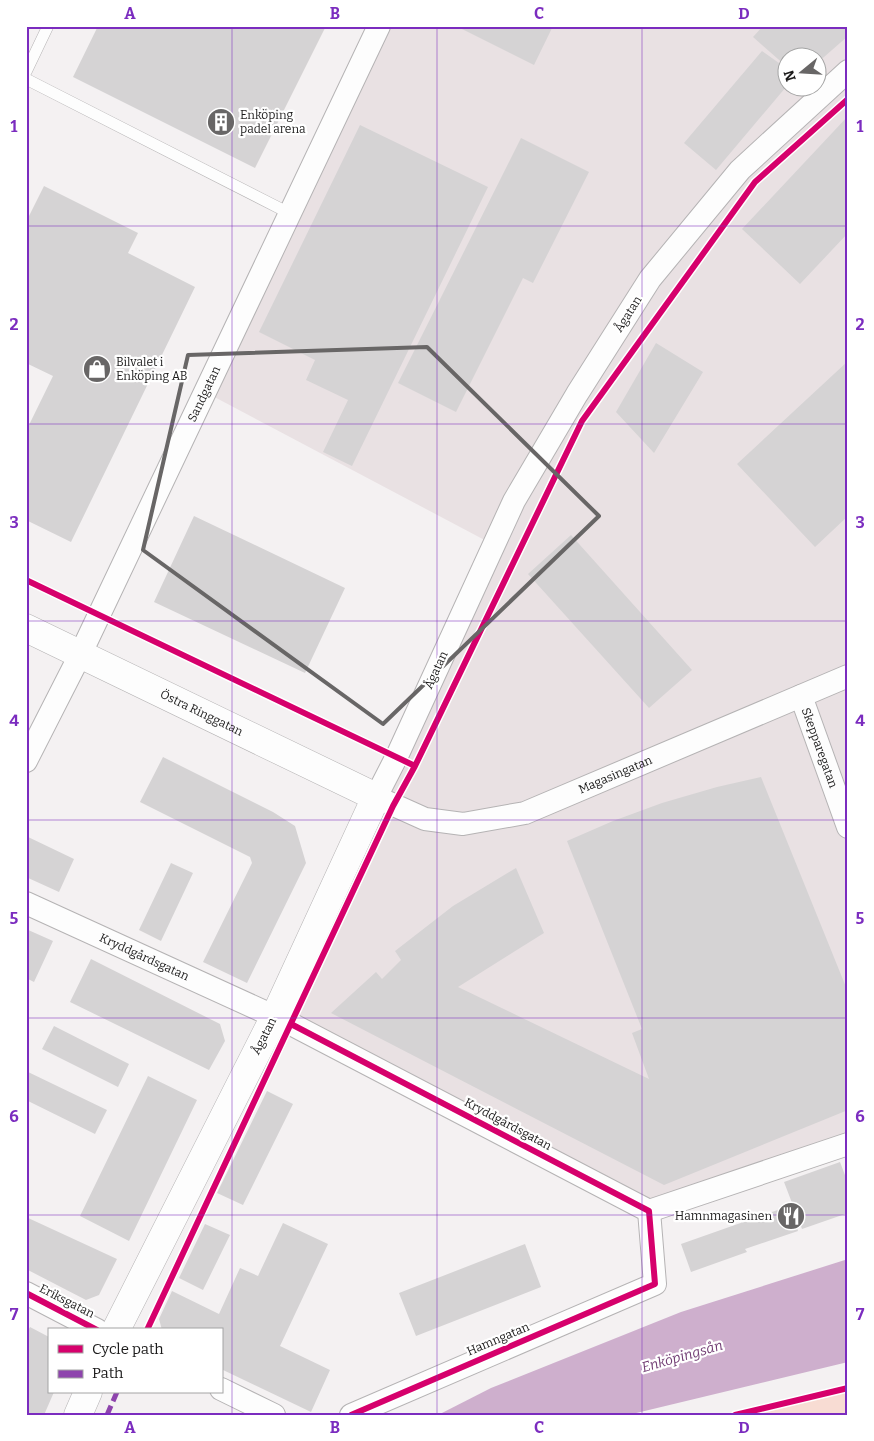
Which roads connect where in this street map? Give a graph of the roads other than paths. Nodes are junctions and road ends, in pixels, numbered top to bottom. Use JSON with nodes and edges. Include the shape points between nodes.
{"nodes":[{"id":1,"x":48,"y":26,"type":"edge"},
{"id":2,"x":380,"y":26,"type":"edge"},
{"id":3,"x":848,"y":71,"type":"edge"},
{"id":4,"x":26,"y":72,"type":"edge"},
{"id":5,"x":26,"y":79,"type":"edge"},
{"id":6,"x":290,"y":213,"type":"junction"},
{"id":7,"x":26,"y":628,"type":"edge"},
{"id":8,"x":80,"y":655,"type":"junction"},
{"id":9,"x":848,"y":676,"type":"edge"},
{"id":10,"x":801,"y":696,"type":"junction"},
{"id":11,"x":26,"y":761,"type":"edge"},
{"id":12,"x":376,"y":797,"type":"junction"},
{"id":13,"x":848,"y":827,"type":"edge"},
{"id":14,"x":26,"y":903,"type":"edge"},
{"id":15,"x":274,"y":1016,"type":"junction"},
{"id":16,"x":848,"y":1144,"type":"edge"},
{"id":17,"x":649,"y":1211,"type":"junction"},
{"id":18,"x":26,"y":1293,"type":"edge"},
{"id":19,"x":93,"y":1328,"type":"edge"},
{"id":20,"x":117,"y":1328,"type":"edge"},
{"id":21,"x":222,"y":1389,"type":"edge"},
{"id":22,"x":87,"y":1394,"type":"edge"},
{"id":23,"x":78,"y":1415,"type":"edge"},
{"id":24,"x":274,"y":1415,"type":"edge"},
{"id":25,"x":351,"y":1415,"type":"edge"}],
"edges":[{"from":1,"to":4,"type":"lane"},
{"from":2,"to":6,"type":"street","name":"Sandgatan"},
{"from":3,"to":12,"type":"street","name":"Ågatan","via":[[740,170],[650,279],[514,501]]},
{"from":5,"to":6,"type":"lane"},
{"from":6,"to":8,"type":"street","name":"Sandgatan"},
{"from":7,"to":8,"type":"street","name":"Östra Ringgatan"},
{"from":8,"to":11,"type":"street","name":"Sandgatan"},
{"from":8,"to":12,"type":"street","name":"Östra Ringgatan"},
{"from":9,"to":10,"type":"street","name":"Magasingatan"},
{"from":10,"to":12,"type":"street","name":"Magasingatan","via":[[525,813],[464,824],[424,819]]},
{"from":10,"to":13,"type":"street","name":"Skepparegatan"},
{"from":12,"to":15,"type":"street","name":"Ågatan"},
{"from":14,"to":15,"type":"street","name":"Kryddgårdsgatan"},
{"from":15,"to":17,"type":"street","name":"Kryddgårdsgatan"},
{"from":15,"to":20,"type":"street","name":"Ågatan"},
{"from":16,"to":17,"type":"street"},
{"from":17,"to":25,"type":"street","name":"Hamngatan","via":[[655,1284]]},
{"from":18,"to":19,"type":"street","name":"Eriksgatan"},
{"from":21,"to":24,"type":"street"},
{"from":22,"to":23,"type":"street"}]}
